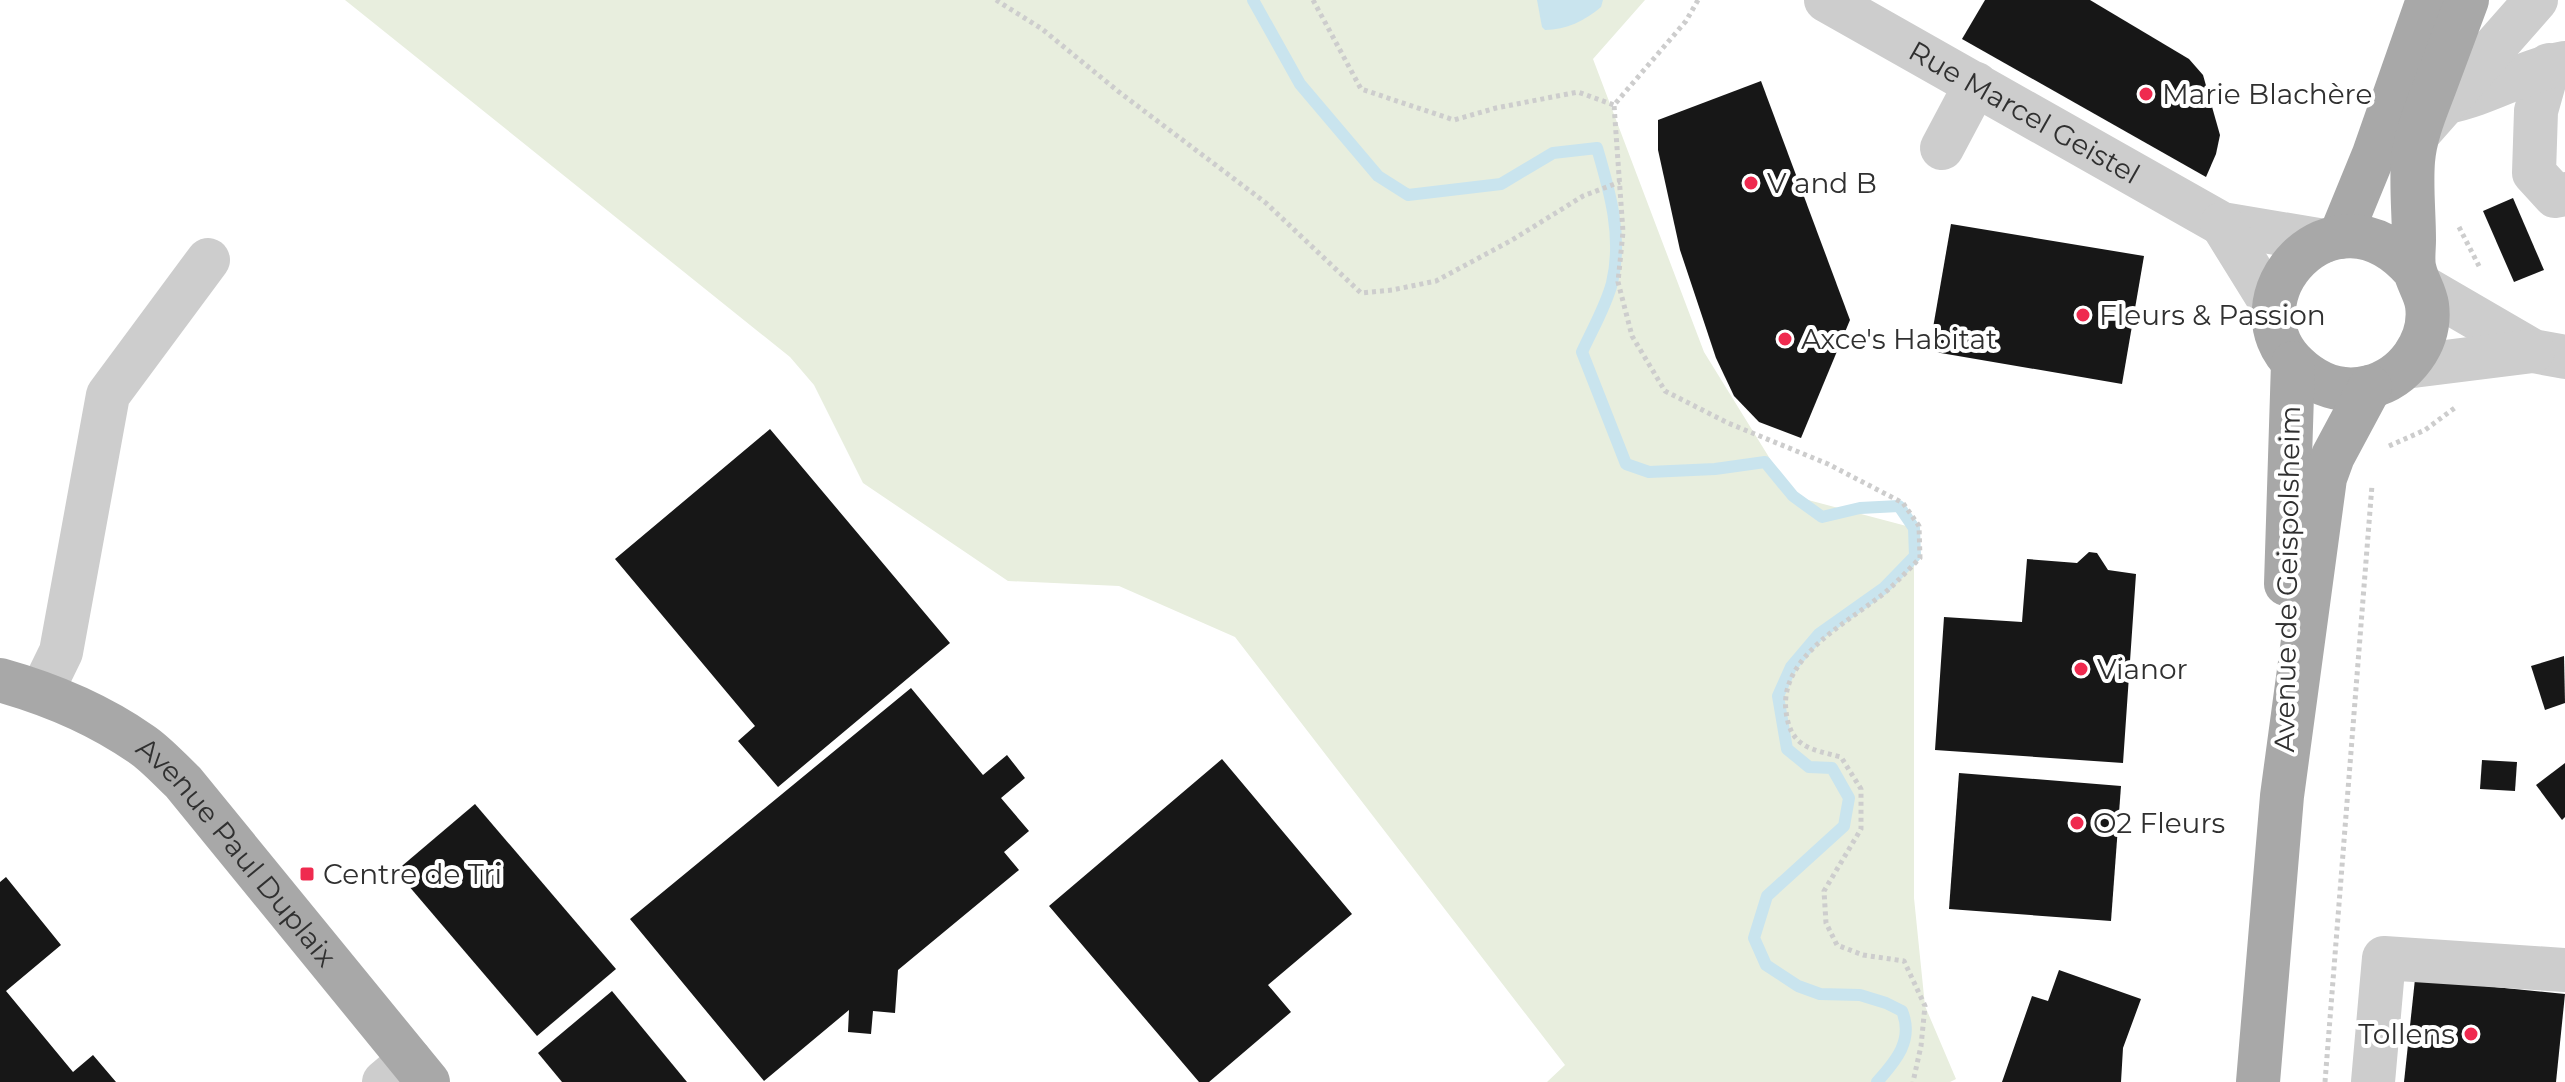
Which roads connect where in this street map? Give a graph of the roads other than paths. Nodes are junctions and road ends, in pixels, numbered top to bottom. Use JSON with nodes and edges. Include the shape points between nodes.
{"nodes":[{"id":1,"x":1826,"y":0,"type":"edge"},
{"id":2,"x":2428,"y":0,"type":"edge"},
{"id":3,"x":2467,"y":0,"type":"edge"},
{"id":4,"x":2536,"y":0,"type":"edge"},
{"id":5,"x":2557,"y":64,"type":"edge"},
{"id":6,"x":1976,"y":84,"type":"junction"},
{"id":7,"x":2447,"y":102,"type":"junction"},
{"id":8,"x":2417,"y":135,"type":"junction"},
{"id":9,"x":1942,"y":148,"type":"dead end"},
{"id":10,"x":2565,"y":194,"type":"edge"},
{"id":11,"x":2222,"y":224,"type":"junction"},
{"id":12,"x":2332,"y":239,"type":"junction"},
{"id":13,"x":208,"y":260,"type":"dead end"},
{"id":14,"x":2419,"y":278,"type":"junction"},
{"id":15,"x":2274,"y":308,"type":"junction"},
{"id":16,"x":2549,"y":354,"type":"edge"},
{"id":17,"x":2293,"y":363,"type":"junction"},
{"id":18,"x":2388,"y":377,"type":"junction"},
{"id":19,"x":0,"y":680,"type":"edge"},
{"id":20,"x":42,"y":691,"type":"junction"},
{"id":21,"x":2282,"y":796,"type":"junction"},
{"id":22,"x":2565,"y":970,"type":"edge"},
{"id":23,"x":407,"y":1075,"type":"edge"},
{"id":24,"x":2265,"y":1081,"type":"edge"},
{"id":25,"x":2373,"y":1082,"type":"edge"}],
"edges":[{"from":1,"to":6,"type":"street","name":"Rue Marcel Geistel"},
{"from":2,"to":12,"type":"main road","via":[[2374,154]]},
{"from":3,"to":8,"type":"main road"},
{"from":4,"to":7,"type":"street"},
{"from":5,"to":7,"type":"street"},
{"from":5,"to":10,"type":"street","via":[[2536,111],[2534,173],[2555,196]]},
{"from":6,"to":9,"type":"street"},
{"from":6,"to":11,"type":"street","name":"Rue Marcel Geistel"},
{"from":7,"to":8,"type":"street"},
{"from":8,"to":14,"type":"main road","via":[[2413,162]]},
{"from":11,"to":12,"type":"street","name":"Rue Marcel Geistel"},
{"from":11,"to":15,"type":"street","name":"Rue Marcel Geistel"},
{"from":12,"to":14,"type":"main road","via":[[2382,242]]},
{"from":12,"to":15,"type":"main road","via":[[2304,252],[2289,267]]},
{"from":13,"to":20,"type":"street","via":[[108,395],[61,652]]},
{"from":14,"to":16,"type":"street"},
{"from":14,"to":18,"type":"main road","via":[[2426,330],[2418,349]]},
{"from":15,"to":17,"type":"main road","via":[[2280,344]]},
{"from":16,"to":18,"type":"street"},
{"from":17,"to":18,"type":"main road","via":[[2309,377],[2349,390]]},
{"from":17,"to":21,"type":"main road","name":"Avenue de Geispolsheim"},
{"from":18,"to":21,"type":"main road","name":"Avenue de Geispolsheim","via":[[2333,456],[2325,478]]},
{"from":19,"to":20,"type":"main road","name":"Avenue Paul Duplaix"},
{"from":20,"to":23,"type":"main road","name":"Avenue Paul Duplaix","via":[[143,745],[183,782]]},
{"from":21,"to":24,"type":"main road","name":"Avenue de Geispolsheim"},
{"from":22,"to":25,"type":"street","via":[[2384,958]]}]}
